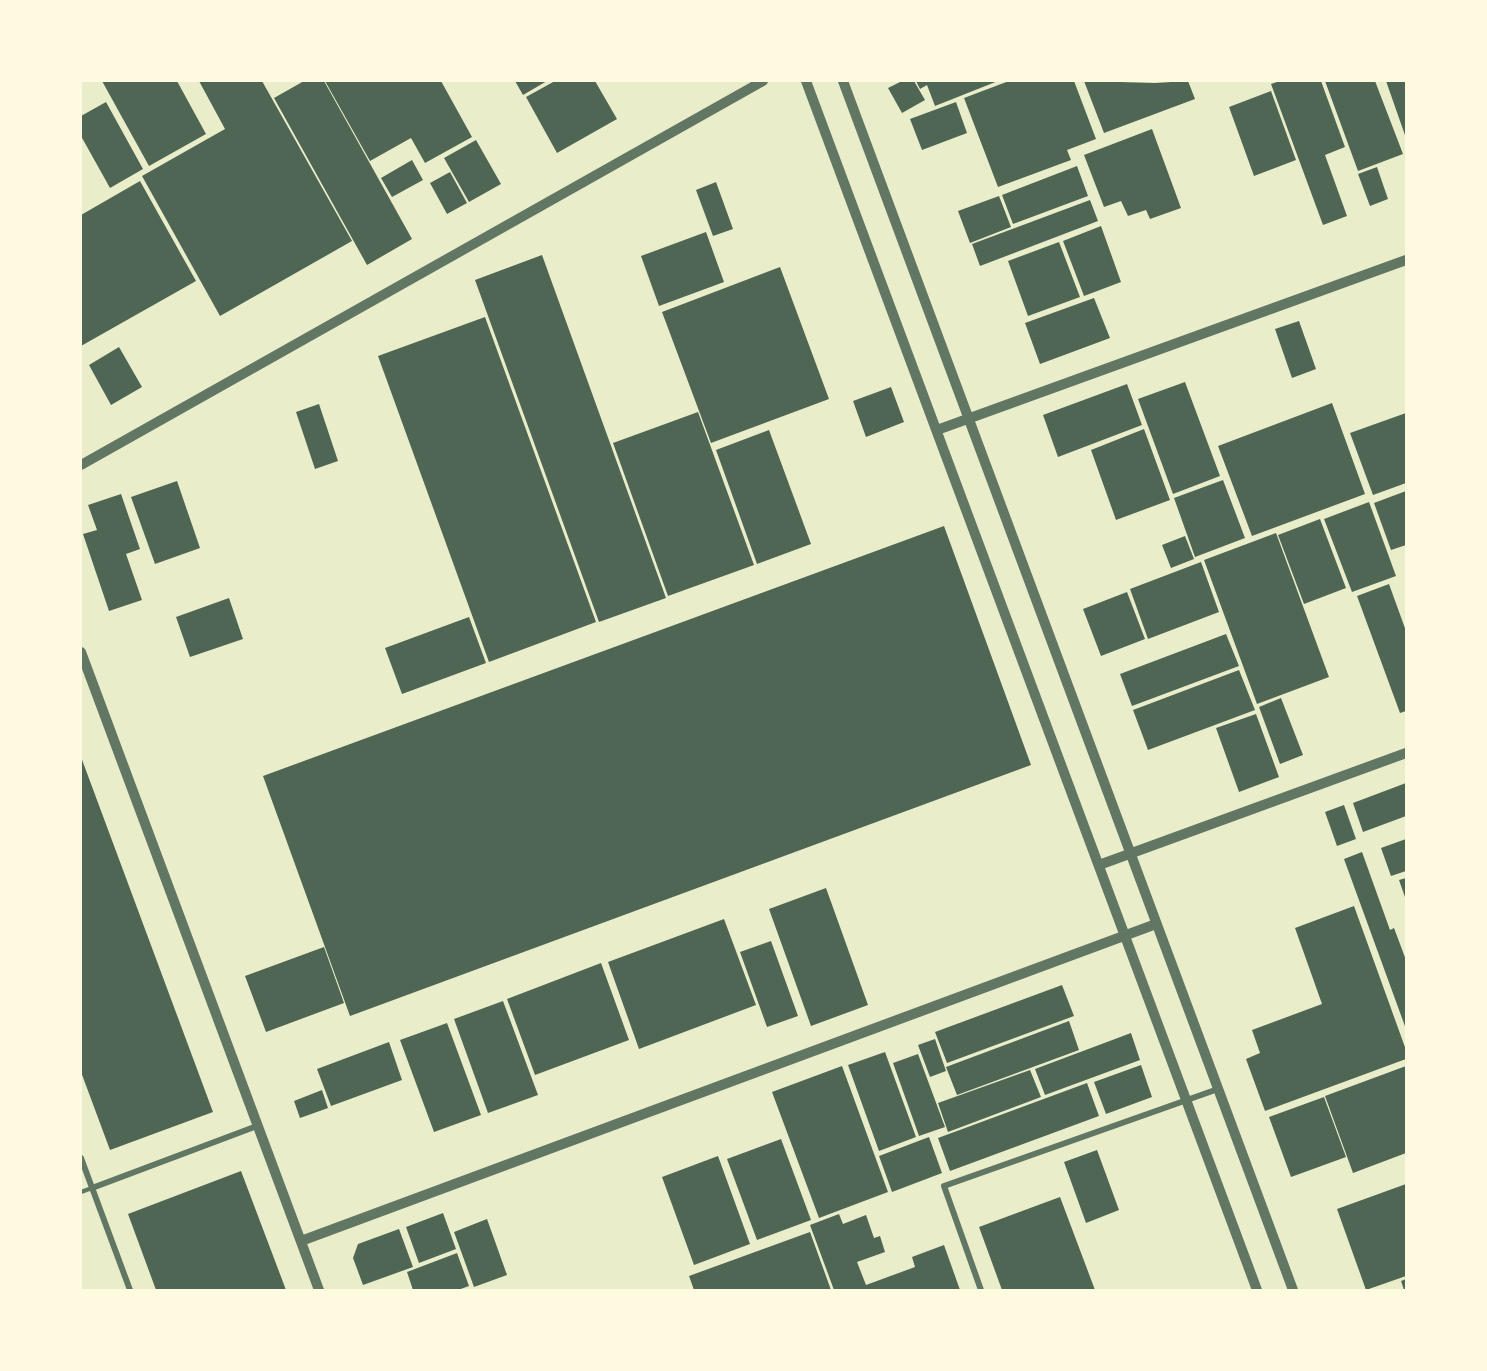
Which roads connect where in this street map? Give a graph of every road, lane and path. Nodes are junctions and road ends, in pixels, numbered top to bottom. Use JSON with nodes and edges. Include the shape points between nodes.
{"nodes":[{"id":1,"x":763,"y":81,"type":"edge"},
{"id":2,"x":806,"y":81,"type":"edge"},
{"id":3,"x":843,"y":81,"type":"edge"},
{"id":4,"x":1406,"y":260,"type":"edge"},
{"id":5,"x":968,"y":418,"type":"junction"},
{"id":6,"x":937,"y":430,"type":"junction"},
{"id":7,"x":81,"y":465,"type":"edge"},
{"id":8,"x":81,"y":652,"type":"edge"},
{"id":9,"x":1406,"y":753,"type":"edge"},
{"id":10,"x":1131,"y":853,"type":"junction"},
{"id":11,"x":1099,"y":865,"type":"junction"},
{"id":12,"x":1156,"y":924,"type":"junction"},
{"id":13,"x":1124,"y":936,"type":"junction"},
{"id":14,"x":1218,"y":1089,"type":"junction"},
{"id":15,"x":1186,"y":1101,"type":"junction"},
{"id":16,"x":256,"y":1126,"type":"junction"},
{"id":17,"x":81,"y":1158,"type":"edge"},
{"id":18,"x":92,"y":1188,"type":"junction"},
{"id":19,"x":81,"y":1192,"type":"edge"},
{"id":20,"x":301,"y":1241,"type":"junction"},
{"id":21,"x":130,"y":1290,"type":"edge"},
{"id":22,"x":319,"y":1290,"type":"edge"},
{"id":23,"x":981,"y":1290,"type":"edge"},
{"id":24,"x":1257,"y":1290,"type":"edge"},
{"id":25,"x":1293,"y":1290,"type":"edge"}],
"edges":[{"from":1,"to":7,"type":"street"},
{"from":2,"to":6,"type":"street"},
{"from":3,"to":5,"type":"street"},
{"from":4,"to":5,"type":"street"},
{"from":5,"to":6,"type":"street"},
{"from":5,"to":10,"type":"street"},
{"from":6,"to":11,"type":"street"},
{"from":8,"to":16,"type":"street"},
{"from":9,"to":10,"type":"street"},
{"from":10,"to":11,"type":"street"},
{"from":10,"to":12,"type":"street"},
{"from":11,"to":13,"type":"street"},
{"from":12,"to":13,"type":"street"},
{"from":12,"to":14,"type":"street"},
{"from":13,"to":15,"type":"street"},
{"from":13,"to":20,"type":"street"},
{"from":14,"to":15,"type":"street"},
{"from":14,"to":25,"type":"street"},
{"from":15,"to":23,"type":"street","via":[[944,1186]]},
{"from":15,"to":24,"type":"street"},
{"from":16,"to":18,"type":"street"},
{"from":16,"to":20,"type":"street"},
{"from":17,"to":18,"type":"street"},
{"from":18,"to":19,"type":"lane"},
{"from":18,"to":21,"type":"street"},
{"from":20,"to":22,"type":"street"}]}
